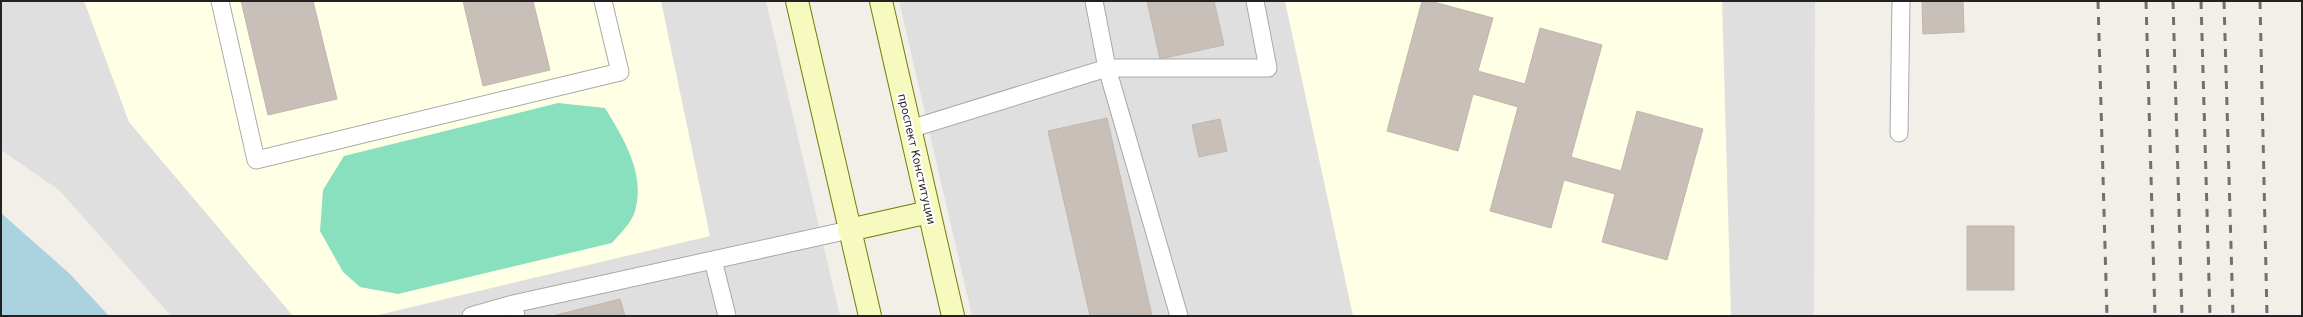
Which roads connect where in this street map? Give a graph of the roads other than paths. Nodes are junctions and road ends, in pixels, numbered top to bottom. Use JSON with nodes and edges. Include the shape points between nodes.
{"nodes":[{"id":1,"x":220,"y":1,"type":"edge"},
{"id":2,"x":603,"y":1,"type":"edge"},
{"id":3,"x":797,"y":1,"type":"edge"},
{"id":4,"x":880,"y":1,"type":"edge"},
{"id":5,"x":1094,"y":1,"type":"edge"},
{"id":6,"x":1255,"y":1,"type":"edge"},
{"id":7,"x":1901,"y":1,"type":"edge"},
{"id":8,"x":1107,"y":68,"type":"junction"},
{"id":9,"x":910,"y":130,"type":"junction"},
{"id":10,"x":1899,"y":133,"type":"dead end"},
{"id":11,"x":929,"y":212,"type":"junction"},
{"id":12,"x":850,"y":230,"type":"junction"},
{"id":13,"x":713,"y":260,"type":"junction"},
{"id":14,"x":515,"y":310,"type":"edge"},
{"id":15,"x":471,"y":316,"type":"edge"},
{"id":16,"x":727,"y":316,"type":"edge"},
{"id":17,"x":870,"y":316,"type":"edge"},
{"id":18,"x":953,"y":316,"type":"edge"},
{"id":19,"x":1179,"y":316,"type":"edge"}],
"edges":[{"from":1,"to":2,"type":"lane","via":[[256,160],[620,72]]},
{"from":3,"to":12,"type":"main road"},
{"from":4,"to":9,"type":"main road","name":"проспект Конституции"},
{"from":5,"to":8,"type":"lane"},
{"from":6,"to":8,"type":"lane","via":[[1268,68]]},
{"from":7,"to":10,"type":"lane"},
{"from":8,"to":9,"type":"lane"},
{"from":8,"to":19,"type":"lane"},
{"from":9,"to":11,"type":"main road","name":"проспект Конституции"},
{"from":11,"to":12,"type":"main road"},
{"from":11,"to":18,"type":"main road","name":"проспект Конституции"},
{"from":12,"to":13,"type":"lane"},
{"from":12,"to":17,"type":"main road"},
{"from":13,"to":14,"type":"lane"},
{"from":13,"to":16,"type":"lane"},
{"from":14,"to":15,"type":"lane"}]}
